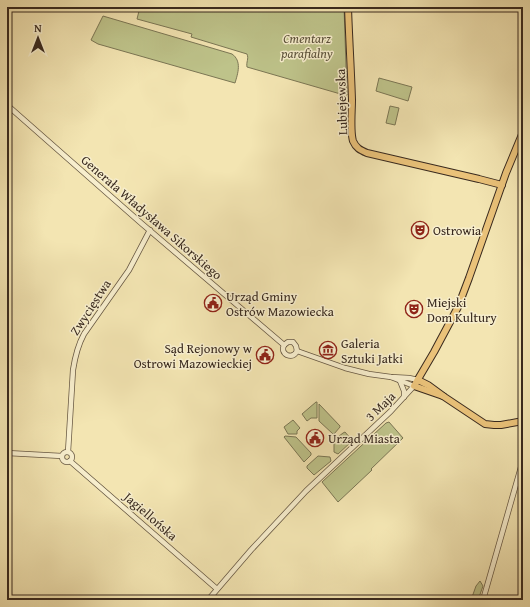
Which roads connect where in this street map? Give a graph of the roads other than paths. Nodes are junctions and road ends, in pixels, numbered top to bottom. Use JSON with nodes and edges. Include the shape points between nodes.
{"nodes":[{"id":1,"x":348,"y":7,"type":"edge"},
{"id":2,"x":7,"y":105,"type":"edge"},
{"id":3,"x":523,"y":132,"type":"edge"},
{"id":4,"x":502,"y":185,"type":"junction"},
{"id":5,"x":150,"y":230,"type":"junction"},
{"id":6,"x":284,"y":345,"type":"junction"},
{"id":7,"x":297,"y":350,"type":"junction"},
{"id":8,"x":390,"y":377,"type":"junction"},
{"id":9,"x":418,"y":380,"type":"junction"},
{"id":10,"x":400,"y":381,"type":"junction"},
{"id":11,"x":414,"y":386,"type":"junction"},
{"id":12,"x":443,"y":396,"type":"junction"},
{"id":13,"x":404,"y":397,"type":"junction"},
{"id":14,"x":523,"y":421,"type":"edge"},
{"id":15,"x":68,"y":452,"type":"junction"},
{"id":16,"x":7,"y":453,"type":"edge"},
{"id":17,"x":62,"y":456,"type":"junction"},
{"id":18,"x":523,"y":460,"type":"edge"},
{"id":19,"x":70,"y":461,"type":"junction"},
{"id":20,"x":217,"y":589,"type":"junction"},
{"id":21,"x":208,"y":600,"type":"edge"},
{"id":22,"x":483,"y":600,"type":"edge"}],
"edges":[{"from":1,"to":4,"type":"main road","name":"Lubiejewska","via":[[352,134],[356,147],[367,153]]},
{"from":2,"to":5,"type":"street","name":"Generała Władysława Sikorskiego"},
{"from":3,"to":4,"type":"main road","name":"3 Maja"},
{"from":4,"to":9,"type":"main road","name":"3 Maja","via":[[458,307]]},
{"from":5,"to":6,"type":"street","name":"Generała Władysława Sikorskiego"},
{"from":5,"to":15,"type":"street","name":"Zwycięstwa","via":[[129,270],[87,328],[79,345],[73,370]]},
{"from":6,"to":7,"type":"street","via":[[293,342]]},
{"from":6,"to":7,"type":"street","via":[[283,350],[287,355],[292,356]]},
{"from":7,"to":8,"type":"street","via":[[345,368]]},
{"from":8,"to":9,"type":"street"},
{"from":8,"to":10,"type":"street"},
{"from":9,"to":11,"type":"main road","name":"3 Maja"},
{"from":9,"to":12,"type":"main road"},
{"from":10,"to":11,"type":"street"},
{"from":10,"to":13,"type":"street"},
{"from":11,"to":12,"type":"main road"},
{"from":11,"to":13,"type":"street","name":"3 Maja"},
{"from":12,"to":14,"type":"main road","via":[[485,424],[501,425]]},
{"from":13,"to":20,"type":"street","name":"3 Maja","via":[[306,491]]},
{"from":15,"to":17,"type":"street"},
{"from":15,"to":19,"type":"street","via":[[72,455]]},
{"from":16,"to":17,"type":"street"},
{"from":17,"to":19,"type":"street","via":[[64,461]]},
{"from":18,"to":22,"type":"street"},
{"from":19,"to":20,"type":"street","name":"Jagiellońska"},
{"from":20,"to":21,"type":"street","name":"3 Maja"}]}
